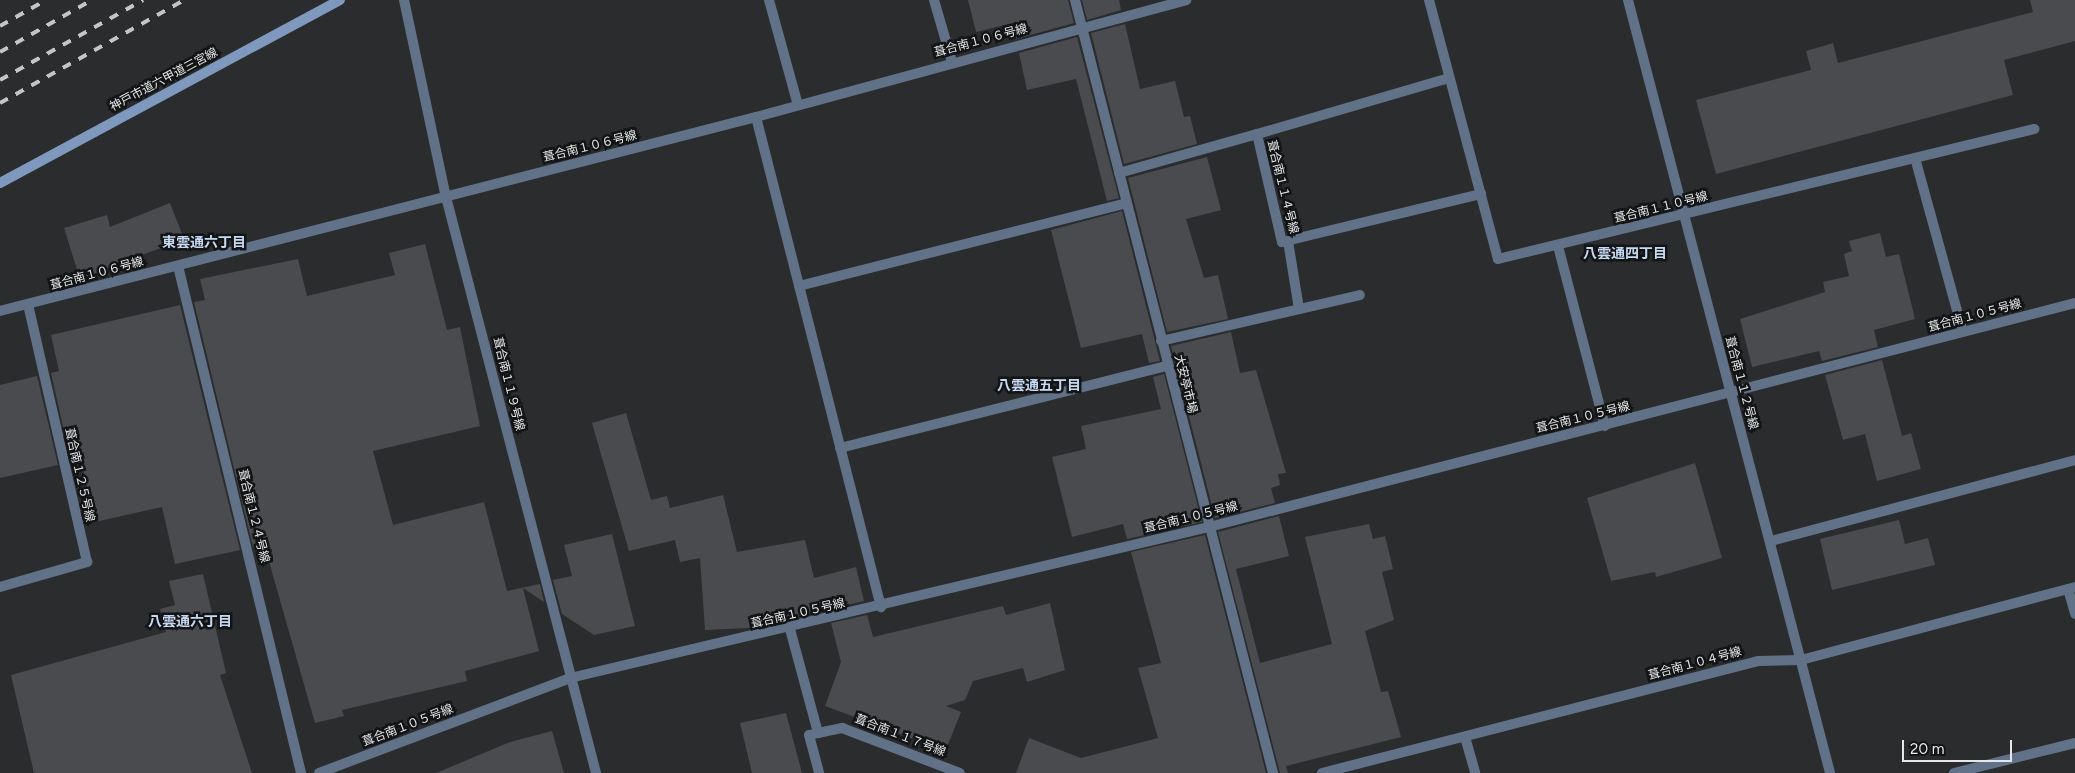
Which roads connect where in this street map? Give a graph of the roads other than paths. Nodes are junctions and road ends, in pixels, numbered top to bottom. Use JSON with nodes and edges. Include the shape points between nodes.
{"nodes":[{"id":1,"x":340,"y":0,"type":"edge"},
{"id":2,"x":404,"y":0,"type":"edge"},
{"id":3,"x":769,"y":0,"type":"edge"},
{"id":4,"x":934,"y":0,"type":"edge"},
{"id":5,"x":1075,"y":0,"type":"edge"},
{"id":6,"x":1186,"y":0,"type":"edge"},
{"id":7,"x":1429,"y":0,"type":"edge"},
{"id":8,"x":1628,"y":0,"type":"edge"},
{"id":9,"x":1081,"y":27,"type":"junction"},
{"id":10,"x":952,"y":62,"type":"junction"},
{"id":11,"x":1450,"y":78,"type":"junction"},
{"id":12,"x":798,"y":105,"type":"junction"},
{"id":13,"x":756,"y":117,"type":"junction"},
{"id":14,"x":2034,"y":129,"type":"dead end"},
{"id":15,"x":1257,"y":134,"type":"junction"},
{"id":16,"x":1915,"y":158,"type":"junction"},
{"id":17,"x":1119,"y":173,"type":"junction"},
{"id":18,"x":0,"y":183,"type":"edge"},
{"id":19,"x":1481,"y":194,"type":"junction"},
{"id":20,"x":446,"y":196,"type":"junction"},
{"id":21,"x":1126,"y":203,"type":"junction"},
{"id":22,"x":1684,"y":215,"type":"junction"},
{"id":23,"x":1288,"y":241,"type":"junction"},
{"id":24,"x":1558,"y":246,"type":"junction"},
{"id":25,"x":178,"y":266,"type":"junction"},
{"id":26,"x":799,"y":286,"type":"junction"},
{"id":27,"x":1360,"y":295,"type":"dead end"},
{"id":28,"x":2075,"y":303,"type":"edge"},
{"id":29,"x":28,"y":305,"type":"junction"},
{"id":30,"x":1299,"y":308,"type":"junction"},
{"id":31,"x":0,"y":311,"type":"edge"},
{"id":32,"x":1963,"y":332,"type":"junction"},
{"id":33,"x":1161,"y":341,"type":"junction"},
{"id":34,"x":1167,"y":366,"type":"junction"},
{"id":35,"x":1730,"y":393,"type":"junction"},
{"id":36,"x":1604,"y":426,"type":"junction"},
{"id":37,"x":840,"y":448,"type":"junction"},
{"id":38,"x":2075,"y":460,"type":"edge"},
{"id":39,"x":1209,"y":527,"type":"junction"},
{"id":40,"x":1771,"y":541,"type":"junction"},
{"id":41,"x":0,"y":587,"type":"edge"},
{"id":42,"x":2072,"y":588,"type":"edge"},
{"id":43,"x":881,"y":607,"type":"junction"},
{"id":44,"x":2075,"y":614,"type":"edge"},
{"id":45,"x":790,"y":629,"type":"junction"},
{"id":46,"x":1801,"y":660,"type":"junction"},
{"id":47,"x":570,"y":678,"type":"junction"},
{"id":48,"x":818,"y":733,"type":"junction"},
{"id":49,"x":1465,"y":737,"type":"junction"},
{"id":50,"x":2075,"y":743,"type":"edge"},
{"id":51,"x":300,"y":773,"type":"edge"},
{"id":52,"x":319,"y":773,"type":"edge"},
{"id":53,"x":596,"y":773,"type":"edge"},
{"id":54,"x":819,"y":773,"type":"edge"},
{"id":55,"x":960,"y":773,"type":"edge"},
{"id":56,"x":1273,"y":773,"type":"edge"},
{"id":57,"x":1322,"y":773,"type":"edge"},
{"id":58,"x":1475,"y":773,"type":"edge"},
{"id":59,"x":1830,"y":773,"type":"edge"},
{"id":60,"x":1954,"y":773,"type":"edge"}],
"edges":[{"from":1,"to":18,"type":"street","name":"神戸市道六甲道三宮線"},
{"from":2,"to":20,"type":"street","name":"葺合南１１９号線"},
{"from":3,"to":12,"type":"street"},
{"from":4,"to":10,"type":"street"},
{"from":5,"to":9,"type":"street","name":"大安亭市場"},
{"from":6,"to":9,"type":"street","name":"葺合南１０６号線"},
{"from":7,"to":11,"type":"street","name":"葺合南１１０号線"},
{"from":8,"to":22,"type":"street","name":"葺合南１１２号線"},
{"from":9,"to":10,"type":"street","name":"葺合南１０６号線"},
{"from":9,"to":17,"type":"street","name":"大安亭市場"},
{"from":10,"to":12,"type":"street","name":"葺合南１０６号線"},
{"from":11,"to":15,"type":"street","name":"葺合南１１４号線"},
{"from":11,"to":19,"type":"street","name":"葺合南１１０号線"},
{"from":12,"to":13,"type":"street","name":"葺合南１０６号線"},
{"from":13,"to":20,"type":"street","name":"葺合南１０６号線"},
{"from":13,"to":26,"type":"street"},
{"from":14,"to":16,"type":"street","name":"葺合南１１０号線"},
{"from":15,"to":17,"type":"street"},
{"from":15,"to":23,"type":"street","name":"葺合南１１４号線","via":[[1282,242]]},
{"from":16,"to":22,"type":"street","name":"葺合南１１０号線"},
{"from":16,"to":32,"type":"street"},
{"from":17,"to":21,"type":"street","name":"大安亭市場"},
{"from":19,"to":23,"type":"street","name":"葺合南１１４号線"},
{"from":19,"to":24,"type":"street","name":"葺合南１１０号線","via":[[1498,259]]},
{"from":20,"to":25,"type":"street","name":"葺合南１０６号線"},
{"from":20,"to":47,"type":"street","name":"葺合南１１９号線"},
{"from":21,"to":26,"type":"street"},
{"from":21,"to":33,"type":"street","name":"大安亭市場"},
{"from":22,"to":24,"type":"street","name":"葺合南１１０号線"},
{"from":22,"to":35,"type":"street","name":"葺合南１１２号線"},
{"from":23,"to":30,"type":"street"},
{"from":24,"to":36,"type":"street"},
{"from":25,"to":29,"type":"street","name":"葺合南１０６号線"},
{"from":25,"to":51,"type":"street","name":"葺合南１２４号線"},
{"from":26,"to":37,"type":"street"},
{"from":27,"to":30,"type":"street"},
{"from":28,"to":32,"type":"street","name":"葺合南１０５号線"},
{"from":29,"to":31,"type":"street","name":"葺合南１０６号線"},
{"from":29,"to":41,"type":"street","name":"葺合南１２５号線","via":[[87,562]]},
{"from":30,"to":33,"type":"street"},
{"from":32,"to":35,"type":"street","name":"葺合南１０５号線"},
{"from":33,"to":34,"type":"street","name":"大安亭市場"},
{"from":34,"to":37,"type":"street"},
{"from":34,"to":39,"type":"street","name":"大安亭市場"},
{"from":35,"to":36,"type":"street","name":"葺合南１０５号線"},
{"from":35,"to":40,"type":"street","name":"葺合南１１２号線"},
{"from":36,"to":39,"type":"street","name":"葺合南１０５号線"},
{"from":37,"to":43,"type":"street"},
{"from":38,"to":40,"type":"street"},
{"from":39,"to":43,"type":"street","name":"葺合南１０５号線"},
{"from":39,"to":56,"type":"street","name":"大安亭市場"},
{"from":40,"to":46,"type":"street","name":"葺合南１１２号線"},
{"from":42,"to":44,"type":"street"},
{"from":42,"to":46,"type":"street","name":"葺合南１０４号線"},
{"from":43,"to":45,"type":"street","name":"葺合南１０５号線"},
{"from":45,"to":47,"type":"street","name":"葺合南１０５号線"},
{"from":45,"to":48,"type":"street"},
{"from":46,"to":49,"type":"street","name":"葺合南１０４号線","via":[[1758,660]]},
{"from":46,"to":59,"type":"street","name":"葺合南１１２号線"},
{"from":47,"to":52,"type":"street","name":"葺合南１０５号線"},
{"from":47,"to":53,"type":"street","name":"葺合南１１９号線"},
{"from":48,"to":54,"type":"street","via":[[809,735]]},
{"from":48,"to":55,"type":"street","name":"葺合南１１７号線","via":[[842,728]]},
{"from":49,"to":57,"type":"street","name":"葺合南１０４号線"},
{"from":49,"to":58,"type":"street"},
{"from":50,"to":60,"type":"street"}]}
